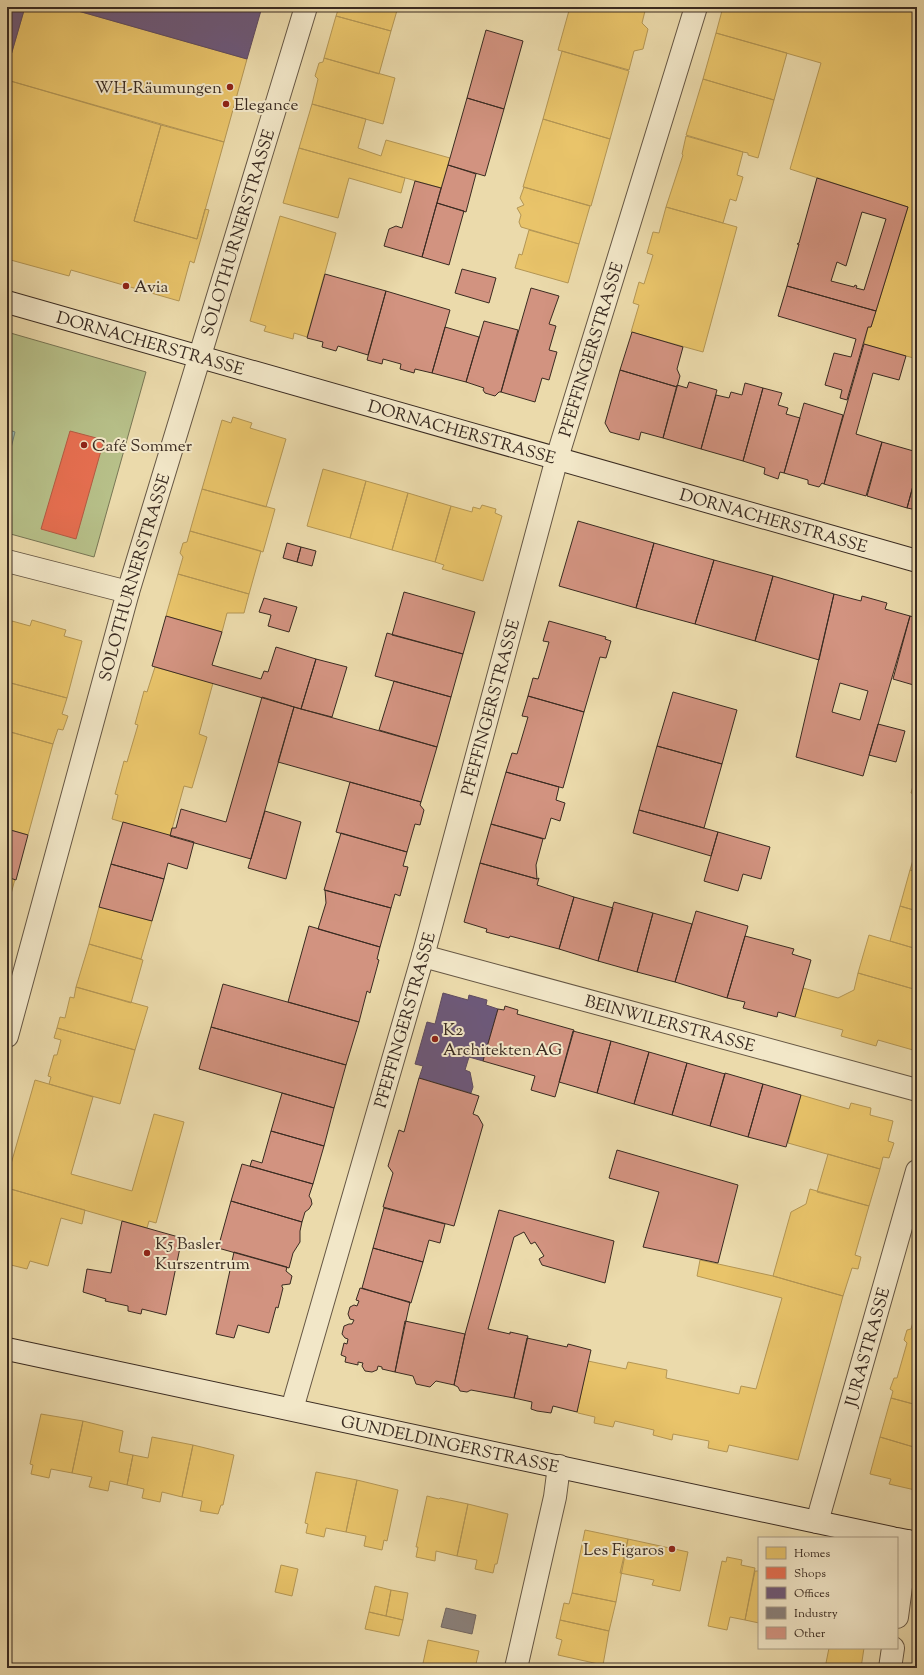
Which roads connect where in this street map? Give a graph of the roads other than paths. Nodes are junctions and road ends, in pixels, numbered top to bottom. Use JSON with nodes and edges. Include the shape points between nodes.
{"nodes":[{"id":1,"x":306,"y":7,"type":"edge"},
{"id":2,"x":696,"y":7,"type":"edge"},
{"id":3,"x":7,"y":302,"type":"edge"},
{"id":4,"x":200,"y":356,"type":"junction"},
{"id":5,"x":557,"y":458,"type":"junction"},
{"id":6,"x":7,"y":561,"type":"edge"},
{"id":7,"x":917,"y":561,"type":"edge"},
{"id":8,"x":128,"y":592,"type":"junction"},
{"id":9,"x":424,"y":956,"type":"junction"},
{"id":10,"x":7,"y":1036,"type":"edge"},
{"id":11,"x":917,"y":1090,"type":"edge"},
{"id":12,"x":917,"y":1172,"type":"edge"},
{"id":13,"x":7,"y":1349,"type":"edge"},
{"id":14,"x":292,"y":1409,"type":"junction"},
{"id":15,"x":559,"y":1466,"type":"junction"},
{"id":16,"x":817,"y":1522,"type":"junction"},
{"id":17,"x":889,"y":1537,"type":"edge"},
{"id":18,"x":903,"y":1540,"type":"edge"},
{"id":19,"x":898,"y":1604,"type":"edge"},
{"id":20,"x":893,"y":1649,"type":"edge"},
{"id":21,"x":516,"y":1668,"type":"edge"},
{"id":22,"x":890,"y":1668,"type":"edge"}],
"edges":[{"from":1,"to":4,"type":"street","name":"SOLOTHURNERSTRASSE"},
{"from":2,"to":5,"type":"street","name":"PFEFFINGERSTRASSE"},
{"from":3,"to":4,"type":"street","name":"DORNACHERSTRASSE"},
{"from":4,"to":5,"type":"street","name":"DORNACHERSTRASSE"},
{"from":4,"to":8,"type":"street","name":"SOLOTHURNERSTRASSE"},
{"from":5,"to":7,"type":"street","name":"DORNACHERSTRASSE"},
{"from":5,"to":9,"type":"street","name":"PFEFFINGERSTRASSE"},
{"from":6,"to":8,"type":"street"},
{"from":8,"to":10,"type":"street","name":"SOLOTHURNERSTRASSE"},
{"from":9,"to":11,"type":"street","name":"BEINWILERSTRASSE"},
{"from":9,"to":14,"type":"street","name":"PFEFFINGERSTRASSE"},
{"from":12,"to":16,"type":"street","name":"JURASTRASSE"},
{"from":13,"to":14,"type":"street","name":"GUNDELDINGERSTRASSE"},
{"from":14,"to":15,"type":"street","name":"GUNDELDINGERSTRASSE"},
{"from":15,"to":16,"type":"street","name":"GUNDELDINGERSTRASSE"},
{"from":15,"to":21,"type":"street","via":[[555,1497]]},
{"from":16,"to":17,"type":"street","name":"GUNDELDINGERSTRASSE"},
{"from":18,"to":19,"type":"street"},
{"from":20,"to":22,"type":"street"}]}
